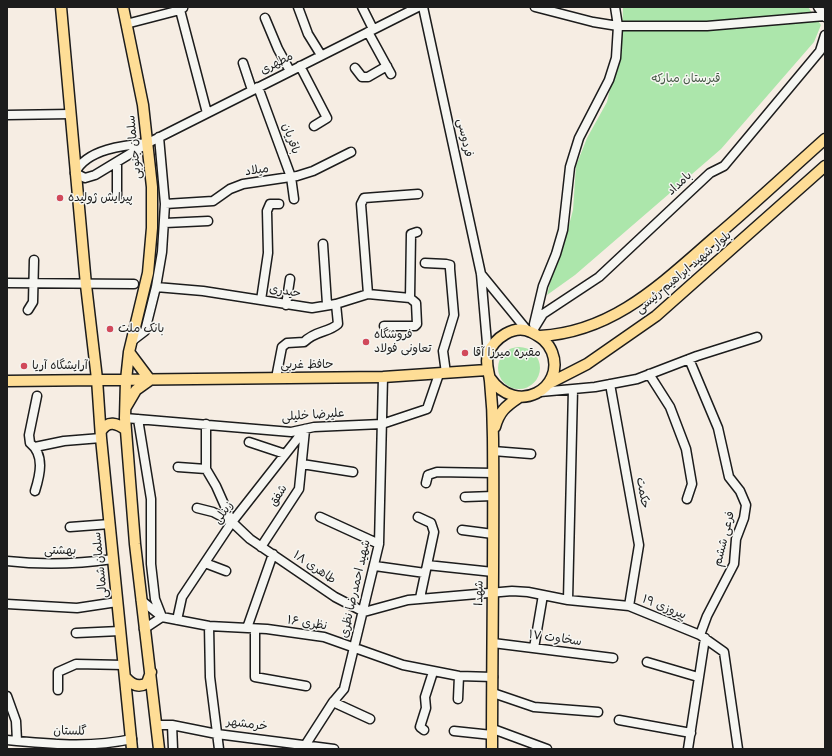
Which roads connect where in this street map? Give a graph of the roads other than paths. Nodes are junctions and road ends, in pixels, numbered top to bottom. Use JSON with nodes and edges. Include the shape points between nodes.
{"nodes":[{"id":1,"x":61,"y":7,"type":"edge"},
{"id":2,"x":123,"y":7,"type":"edge"},
{"id":3,"x":298,"y":7,"type":"edge"},
{"id":4,"x":362,"y":7,"type":"edge"},
{"id":5,"x":418,"y":7,"type":"edge"},
{"id":6,"x":423,"y":7,"type":"edge"},
{"id":7,"x":534,"y":7,"type":"edge"},
{"id":8,"x":615,"y":7,"type":"edge"},
{"id":9,"x":818,"y":7,"type":"edge"},
{"id":10,"x":182,"y":9,"type":"edge"},
{"id":11,"x":825,"y":16,"type":"edge"},
{"id":12,"x":265,"y":18,"type":"dead end"},
{"id":13,"x":126,"y":24,"type":"junction"},
{"id":14,"x":618,"y":26,"type":"junction"},
{"id":15,"x":371,"y":31,"type":"junction"},
{"id":16,"x":825,"y":35,"type":"edge"},
{"id":17,"x":321,"y":55,"type":"junction"},
{"id":18,"x":243,"y":63,"type":"dead end"},
{"id":19,"x":300,"y":66,"type":"junction"},
{"id":20,"x":387,"y":66,"type":"junction"},
{"id":21,"x":355,"y":68,"type":"dead end"},
{"id":22,"x":290,"y":71,"type":"junction"},
{"id":23,"x":391,"y":74,"type":"dead end"},
{"id":24,"x":255,"y":89,"type":"junction"},
{"id":25,"x":207,"y":113,"type":"junction"},
{"id":26,"x":71,"y":114,"type":"junction"},
{"id":27,"x":7,"y":115,"type":"edge"},
{"id":28,"x":314,"y":126,"type":"dead end"},
{"id":29,"x":159,"y":137,"type":"junction"},
{"id":30,"x":825,"y":139,"type":"edge"},
{"id":31,"x":148,"y":143,"type":"junction"},
{"id":32,"x":351,"y":152,"type":"dead end"},
{"id":33,"x":117,"y":162,"type":"junction"},
{"id":34,"x":825,"y":166,"type":"edge"},
{"id":35,"x":76,"y":173,"type":"junction"},
{"id":36,"x":291,"y":177,"type":"junction"},
{"id":37,"x":418,"y":194,"type":"dead end"},
{"id":38,"x":117,"y":196,"type":"dead end"},
{"id":39,"x":294,"y":199,"type":"dead end"},
{"id":40,"x":165,"y":204,"type":"junction"},
{"id":41,"x":279,"y":204,"type":"dead end"},
{"id":42,"x":208,"y":221,"type":"dead end"},
{"id":43,"x":165,"y":223,"type":"junction"},
{"id":44,"x":417,"y":232,"type":"dead end"},
{"id":45,"x":322,"y":244,"type":"dead end"},
{"id":46,"x":34,"y":260,"type":"dead end"},
{"id":47,"x":426,"y":263,"type":"dead end"},
{"id":48,"x":481,"y":274,"type":"junction"},
{"id":49,"x":290,"y":279,"type":"dead end"},
{"id":50,"x":7,"y":283,"type":"edge"},
{"id":51,"x":32,"y":284,"type":"junction"},
{"id":52,"x":134,"y":284,"type":"dead end"},
{"id":53,"x":86,"y":285,"type":"junction"},
{"id":54,"x":156,"y":287,"type":"junction"},
{"id":55,"x":368,"y":294,"type":"junction"},
{"id":56,"x":410,"y":298,"type":"junction"},
{"id":57,"x":261,"y":300,"type":"junction"},
{"id":58,"x":331,"y":304,"type":"junction"},
{"id":59,"x":286,"y":305,"type":"junction"},
{"id":60,"x":28,"y":310,"type":"dead end"},
{"id":61,"x":384,"y":326,"type":"dead end"},
{"id":62,"x":533,"y":333,"type":"junction"},
{"id":63,"x":757,"y":337,"type":"dead end"},
{"id":64,"x":132,"y":341,"type":"junction"},
{"id":65,"x":129,"y":352,"type":"junction"},
{"id":66,"x":488,"y":355,"type":"junction"},
{"id":67,"x":689,"y":359,"type":"junction"},
{"id":68,"x":442,"y":374,"type":"junction"},
{"id":69,"x":489,"y":374,"type":"junction"},
{"id":70,"x":649,"y":374,"type":"junction"},
{"id":71,"x":383,"y":377,"type":"junction"},
{"id":72,"x":276,"y":378,"type":"junction"},
{"id":73,"x":97,"y":379,"type":"junction"},
{"id":74,"x":126,"y":380,"type":"junction"},
{"id":75,"x":150,"y":380,"type":"junction"},
{"id":76,"x":7,"y":381,"type":"edge"},
{"id":77,"x":548,"y":384,"type":"junction"},
{"id":78,"x":610,"y":384,"type":"junction"},
{"id":79,"x":574,"y":389,"type":"junction"},
{"id":80,"x":540,"y":392,"type":"junction"},
{"id":81,"x":37,"y":396,"type":"dead end"},
{"id":82,"x":518,"y":398,"type":"junction"},
{"id":83,"x":125,"y":413,"type":"junction"},
{"id":84,"x":138,"y":419,"type":"junction"},
{"id":85,"x":206,"y":424,"type":"junction"},
{"id":86,"x":382,"y":424,"type":"junction"},
{"id":87,"x":305,"y":429,"type":"junction"},
{"id":88,"x":126,"y":430,"type":"junction"},
{"id":89,"x":101,"y":434,"type":"junction"},
{"id":90,"x":493,"y":436,"type":"junction"},
{"id":91,"x":249,"y":442,"type":"dead end"},
{"id":92,"x":35,"y":447,"type":"junction"},
{"id":93,"x":493,"y":451,"type":"junction"},
{"id":94,"x":285,"y":454,"type":"junction"},
{"id":95,"x":531,"y":454,"type":"dead end"},
{"id":96,"x":302,"y":464,"type":"junction"},
{"id":97,"x":178,"y":467,"type":"dead end"},
{"id":98,"x":206,"y":469,"type":"junction"},
{"id":99,"x":353,"y":472,"type":"dead end"},
{"id":100,"x":493,"y":474,"type":"junction"},
{"id":101,"x":426,"y":482,"type":"dead end"},
{"id":102,"x":35,"y":491,"type":"dead end"},
{"id":103,"x":493,"y":496,"type":"junction"},
{"id":104,"x":465,"y":497,"type":"dead end"},
{"id":105,"x":687,"y":499,"type":"dead end"},
{"id":106,"x":197,"y":508,"type":"dead end"},
{"id":107,"x":320,"y":517,"type":"dead end"},
{"id":108,"x":418,"y":517,"type":"dead end"},
{"id":109,"x":232,"y":522,"type":"junction"},
{"id":110,"x":110,"y":524,"type":"junction"},
{"id":111,"x":70,"y":527,"type":"dead end"},
{"id":112,"x":462,"y":530,"type":"dead end"},
{"id":113,"x":493,"y":534,"type":"junction"},
{"id":114,"x":379,"y":544,"type":"junction"},
{"id":115,"x":262,"y":547,"type":"junction"},
{"id":116,"x":273,"y":554,"type":"junction"},
{"id":117,"x":113,"y":559,"type":"junction"},
{"id":118,"x":7,"y":561,"type":"edge"},
{"id":119,"x":205,"y":563,"type":"junction"},
{"id":120,"x":375,"y":566,"type":"junction"},
{"id":121,"x":426,"y":569,"type":"junction"},
{"id":122,"x":226,"y":571,"type":"dead end"},
{"id":123,"x":493,"y":572,"type":"junction"},
{"id":124,"x":493,"y":593,"type":"junction"},
{"id":125,"x":543,"y":595,"type":"junction"},
{"id":126,"x":420,"y":598,"type":"junction"},
{"id":127,"x":141,"y":600,"type":"junction"},
{"id":128,"x":568,"y":600,"type":"junction"},
{"id":129,"x":118,"y":602,"type":"junction"},
{"id":130,"x":7,"y":604,"type":"edge"},
{"id":131,"x":629,"y":606,"type":"junction"},
{"id":132,"x":364,"y":612,"type":"junction"},
{"id":133,"x":162,"y":617,"type":"junction"},
{"id":134,"x":177,"y":620,"type":"junction"},
{"id":135,"x":209,"y":626,"type":"junction"},
{"id":136,"x":251,"y":628,"type":"junction"},
{"id":137,"x":144,"y":629,"type":"junction"},
{"id":138,"x":120,"y":631,"type":"junction"},
{"id":139,"x":76,"y":633,"type":"dead end"},
{"id":140,"x":702,"y":636,"type":"junction"},
{"id":141,"x":493,"y":643,"type":"junction"},
{"id":142,"x":355,"y":648,"type":"junction"},
{"id":143,"x":534,"y":648,"type":"junction"},
{"id":144,"x":613,"y":658,"type":"dead end"},
{"id":145,"x":647,"y":662,"type":"dead end"},
{"id":146,"x":124,"y":665,"type":"junction"},
{"id":147,"x":151,"y":672,"type":"junction"},
{"id":148,"x":433,"y":672,"type":"junction"},
{"id":149,"x":459,"y":676,"type":"junction"},
{"id":150,"x":493,"y":677,"type":"junction"},
{"id":151,"x":698,"y":677,"type":"junction"},
{"id":152,"x":126,"y":678,"type":"junction"},
{"id":153,"x":306,"y":686,"type":"dead end"},
{"id":154,"x":58,"y":690,"type":"dead end"},
{"id":155,"x":493,"y":693,"type":"junction"},
{"id":156,"x":7,"y":696,"type":"edge"},
{"id":157,"x":458,"y":699,"type":"dead end"},
{"id":158,"x":333,"y":702,"type":"junction"},
{"id":159,"x":598,"y":712,"type":"dead end"},
{"id":160,"x":370,"y":719,"type":"dead end"},
{"id":161,"x":619,"y":720,"type":"dead end"},
{"id":162,"x":157,"y":725,"type":"junction"},
{"id":163,"x":172,"y":725,"type":"junction"},
{"id":164,"x":424,"y":730,"type":"dead end"},
{"id":165,"x":454,"y":731,"type":"dead end"},
{"id":166,"x":492,"y":732,"type":"junction"},
{"id":167,"x":691,"y":733,"type":"junction"},
{"id":168,"x":217,"y":734,"type":"junction"},
{"id":169,"x":7,"y":740,"type":"edge"},
{"id":170,"x":17,"y":741,"type":"junction"},
{"id":171,"x":132,"y":744,"type":"edge"},
{"id":172,"x":35,"y":746,"type":"edge"},
{"id":173,"x":300,"y":746,"type":"edge"},
{"id":174,"x":159,"y":749,"type":"edge"},
{"id":175,"x":173,"y":749,"type":"edge"},
{"id":176,"x":219,"y":749,"type":"edge"},
{"id":177,"x":334,"y":749,"type":"edge"},
{"id":178,"x":492,"y":749,"type":"edge"},
{"id":179,"x":547,"y":749,"type":"edge"},
{"id":180,"x":688,"y":749,"type":"edge"},
{"id":181,"x":738,"y":749,"type":"edge"}],
"edges":[{"from":1,"to":26,"type":"main road"},
{"from":2,"to":13,"type":"main road","name":"سلمان جنوبی"},
{"from":3,"to":17,"type":"street","via":[[308,34]]},
{"from":4,"to":15,"type":"street"},
{"from":5,"to":15,"type":"street","name":"مطهری"},
{"from":6,"to":48,"type":"street","name":"فردوسی"},
{"from":7,"to":14,"type":"street"},
{"from":8,"to":14,"type":"street"},
{"from":9,"to":11,"type":"street"},
{"from":10,"to":13,"type":"street"},
{"from":10,"to":25,"type":"street"},
{"from":11,"to":14,"type":"street","via":[[707,26]]},
{"from":12,"to":22,"type":"street"},
{"from":13,"to":31,"type":"main road","name":"سلمان جنوبی"},
{"from":14,"to":62,"type":"street","via":[[616,58],[610,80],[579,138],[570,167],[563,230],[543,286]]},
{"from":15,"to":17,"type":"street","name":"مطهری"},
{"from":15,"to":20,"type":"street"},
{"from":16,"to":62,"type":"street","name":"بامداد","via":[[820,51],[724,166],[710,173],[599,277],[543,314]]},
{"from":17,"to":19,"type":"street","name":"مطهری"},
{"from":18,"to":24,"type":"street","name":"باقریان"},
{"from":19,"to":22,"type":"street","name":"مطهری"},
{"from":19,"to":28,"type":"street","via":[[327,118]]},
{"from":20,"to":21,"type":"street","via":[[368,77],[362,77]]},
{"from":20,"to":23,"type":"street"},
{"from":22,"to":24,"type":"street","name":"مطهری"},
{"from":24,"to":25,"type":"street","name":"مطهری"},
{"from":24,"to":36,"type":"street","name":"باقریان"},
{"from":25,"to":29,"type":"street","name":"مطهری"},
{"from":26,"to":27,"type":"street"},
{"from":26,"to":35,"type":"main road"},
{"from":29,"to":31,"type":"street","name":"مطهری"},
{"from":29,"to":40,"type":"street"},
{"from":30,"to":62,"type":"main road","name":"بلوار شهید ابراهیم رئیسی","via":[[759,200],[634,304],[582,330],[560,335]]},
{"from":31,"to":33,"type":"street","name":"مطهری"},
{"from":31,"to":35,"type":"street","name":"مطهری","via":[[125,145],[100,153],[81,164]]},
{"from":31,"to":64,"type":"main road","name":"سلمان جنوبی","via":[[152,228],[146,285]]},
{"from":32,"to":36,"type":"street","name":"میلاد","via":[[313,171]]},
{"from":33,"to":35,"type":"street","name":"مطهری","via":[[88,178]]},
{"from":33,"to":38,"type":"street"},
{"from":34,"to":77,"type":"main road","name":"بلوار شهید ابراهیم رئیسی","via":[[656,316],[588,364]]},
{"from":35,"to":53,"type":"main road"},
{"from":36,"to":39,"type":"street","name":"باقریان"},
{"from":36,"to":40,"type":"street","name":"میلاد","via":[[243,184],[230,189],[213,201]]},
{"from":37,"to":55,"type":"street","via":[[364,198],[361,204]]},
{"from":40,"to":43,"type":"street"},
{"from":41,"to":57,"type":"street","via":[[270,204],[267,211],[268,253]]},
{"from":42,"to":43,"type":"street"},
{"from":43,"to":54,"type":"street"},
{"from":44,"to":56,"type":"street","via":[[411,234]]},
{"from":45,"to":58,"type":"street"},
{"from":46,"to":51,"type":"street"},
{"from":47,"to":68,"type":"street","via":[[450,265],[454,315],[443,352]]},
{"from":48,"to":62,"type":"street"},
{"from":48,"to":66,"type":"street","name":"فردوسی"},
{"from":49,"to":59,"type":"street"},
{"from":50,"to":51,"type":"street"},
{"from":51,"to":53,"type":"street"},
{"from":51,"to":60,"type":"street","via":[[33,302]]},
{"from":52,"to":53,"type":"street"},
{"from":53,"to":73,"type":"main road"},
{"from":54,"to":57,"type":"street","name":"حیدری"},
{"from":54,"to":64,"type":"street","via":[[145,331]]},
{"from":55,"to":56,"type":"street","name":"حیدری"},
{"from":55,"to":58,"type":"street","name":"حیدری"},
{"from":56,"to":61,"type":"street","via":[[416,303],[416,326]]},
{"from":57,"to":59,"type":"street","name":"حیدری"},
{"from":58,"to":59,"type":"street","name":"حیدری","via":[[312,308]]},
{"from":58,"to":72,"type":"street","via":[[338,324],[311,335],[304,342],[287,343],[282,347]]},
{"from":62,"to":66,"type":"main road","via":[[519,330],[501,337]]},
{"from":62,"to":77,"type":"main road","via":[[547,343],[553,353],[553,374]]},
{"from":63,"to":67,"type":"street"},
{"from":64,"to":65,"type":"main road","name":"سلمان جنوبی"},
{"from":65,"to":74,"type":"main road","name":"سلمان جنوبی"},
{"from":65,"to":75,"type":"main road"},
{"from":66,"to":69,"type":"main road"},
{"from":67,"to":70,"type":"street"},
{"from":67,"to":140,"type":"street","name":"فرعی ششم","via":[[718,428],[729,477],[740,491],[746,505],[736,539],[734,564],[707,616]]},
{"from":68,"to":69,"type":"main road","name":"حافظ غربی"},
{"from":68,"to":71,"type":"main road","name":"حافظ غربی"},
{"from":68,"to":86,"type":"street","name":"علیرضا خلیلی","via":[[427,409]]},
{"from":69,"to":82,"type":"main road","via":[[497,388],[506,395]]},
{"from":69,"to":90,"type":"main road"},
{"from":70,"to":78,"type":"street"},
{"from":70,"to":105,"type":"street","via":[[670,407],[686,449],[692,484]]},
{"from":71,"to":72,"type":"main road","name":"حافظ غربی"},
{"from":71,"to":86,"type":"street","name":"شهید احمدرضا نظری"},
{"from":72,"to":75,"type":"main road","name":"حافظ غربی"},
{"from":73,"to":74,"type":"main road","name":"حافظ غربی"},
{"from":73,"to":76,"type":"main road","name":"حافظ غربی"},
{"from":73,"to":89,"type":"main road","name":"سلمان شمالی"},
{"from":74,"to":75,"type":"main road","name":"حافظ غربی"},
{"from":74,"to":83,"type":"main road"},
{"from":75,"to":83,"type":"main road","via":[[136,390]]},
{"from":77,"to":80,"type":"main road"},
{"from":78,"to":79,"type":"street"},
{"from":78,"to":131,"type":"street","name":"حکمت","via":[[639,545]]},
{"from":79,"to":80,"type":"street"},
{"from":79,"to":128,"type":"street"},
{"from":80,"to":82,"type":"main road"},
{"from":81,"to":92,"type":"street","via":[[29,435],[30,443]]},
{"from":82,"to":90,"type":"main road","via":[[506,406],[498,416]]},
{"from":83,"to":84,"type":"street","name":"علیرضا خلیلی"},
{"from":83,"to":88,"type":"main road"},
{"from":84,"to":85,"type":"street","name":"علیرضا خلیلی"},
{"from":84,"to":133,"type":"street","via":[[151,499],[151,564],[155,598]]},
{"from":85,"to":87,"type":"street","name":"علیرضا خلیلی","via":[[291,432]]},
{"from":85,"to":98,"type":"street"},
{"from":86,"to":87,"type":"street","name":"علیرضا خلیلی"},
{"from":86,"to":114,"type":"street","name":"شهید احمدرضا نظری"},
{"from":87,"to":94,"type":"street","name":"زینلی"},
{"from":87,"to":96,"type":"street","name":"شفق"},
{"from":88,"to":89,"type":"main road","via":[[112,423],[103,427]]},
{"from":88,"to":127,"type":"main road"},
{"from":89,"to":92,"type":"street"},
{"from":89,"to":110,"type":"main road","name":"سلمان شمالی"},
{"from":90,"to":93,"type":"main road","name":"شهدا"},
{"from":91,"to":94,"type":"street"},
{"from":92,"to":102,"type":"street","via":[[40,456],[39,478]]},
{"from":93,"to":95,"type":"street"},
{"from":93,"to":100,"type":"main road","name":"شهدا"},
{"from":94,"to":109,"type":"street","name":"زینلی"},
{"from":96,"to":99,"type":"street"},
{"from":96,"to":115,"type":"street","name":"شفق","via":[[298,489]]},
{"from":97,"to":98,"type":"street"},
{"from":98,"to":109,"type":"street","name":"طاهری ۱۸"},
{"from":100,"to":101,"type":"street","via":[[437,472],[428,475]]},
{"from":100,"to":103,"type":"main road","name":"شهدا"},
{"from":103,"to":104,"type":"street"},
{"from":103,"to":113,"type":"main road","name":"شهدا"},
{"from":106,"to":109,"type":"street","via":[[213,512]]},
{"from":107,"to":114,"type":"street"},
{"from":108,"to":121,"type":"street","via":[[431,523],[434,532]]},
{"from":109,"to":115,"type":"street","name":"طاهری ۱۸"},
{"from":109,"to":119,"type":"street","name":"زینلی"},
{"from":110,"to":111,"type":"street"},
{"from":110,"to":117,"type":"main road","name":"سلمان شمالی"},
{"from":112,"to":113,"type":"street"},
{"from":113,"to":123,"type":"main road","name":"شهدا"},
{"from":114,"to":120,"type":"street","name":"شهید احمدرضا نظری"},
{"from":115,"to":116,"type":"street","name":"طاهری ۱۸"},
{"from":116,"to":132,"type":"street","name":"طاهری ۱۸","via":[[335,597]]},
{"from":116,"to":136,"type":"street"},
{"from":117,"to":118,"type":"street","name":"بهشتی","via":[[86,563]]},
{"from":117,"to":129,"type":"main road","name":"سلمان شمالی"},
{"from":119,"to":122,"type":"street"},
{"from":119,"to":134,"type":"street","name":"زینلی","via":[[182,597]]},
{"from":120,"to":121,"type":"street"},
{"from":120,"to":132,"type":"street","name":"شهید احمدرضا نظری"},
{"from":121,"to":123,"type":"street"},
{"from":121,"to":126,"type":"street"},
{"from":123,"to":124,"type":"main road","name":"شهدا"},
{"from":124,"to":125,"type":"street","name":"پیروزی ۱۹","via":[[512,591]]},
{"from":124,"to":126,"type":"street"},
{"from":124,"to":141,"type":"main road","name":"شهدا"},
{"from":125,"to":128,"type":"street","name":"پیروزی ۱۹"},
{"from":125,"to":143,"type":"street"},
{"from":126,"to":132,"type":"street"},
{"from":127,"to":133,"type":"street"},
{"from":127,"to":137,"type":"main road"},
{"from":128,"to":131,"type":"street","name":"پیروزی ۱۹"},
{"from":129,"to":130,"type":"street","via":[[77,608]]},
{"from":129,"to":138,"type":"main road","name":"سلمان شمالی"},
{"from":131,"to":140,"type":"street","name":"پیروزی ۱۹"},
{"from":132,"to":142,"type":"street","name":"شهید احمدرضا نظری"},
{"from":133,"to":134,"type":"street","name":"نظری ۱۶"},
{"from":133,"to":137,"type":"street"},
{"from":134,"to":135,"type":"street","name":"نظری ۱۶"},
{"from":135,"to":136,"type":"street","name":"نظری ۱۶"},
{"from":135,"to":168,"type":"street","via":[[210,677]]},
{"from":136,"to":142,"type":"street","name":"نظری ۱۶","via":[[324,637]]},
{"from":136,"to":153,"type":"street","via":[[255,677]]},
{"from":137,"to":147,"type":"main road"},
{"from":138,"to":139,"type":"street"},
{"from":138,"to":146,"type":"main road","name":"سلمان شمالی"},
{"from":140,"to":151,"type":"street","name":"فرعی ششم"},
{"from":140,"to":181,"type":"street","name":"پیروزی ۱۹","via":[[724,652]]},
{"from":141,"to":143,"type":"street","name":"سخاوت ۱۷"},
{"from":141,"to":150,"type":"main road","name":"شهدا"},
{"from":142,"to":148,"type":"street","name":"نظری ۱۶","via":[[403,665]]},
{"from":142,"to":158,"type":"street","name":"شهید احمدرضا نظری","via":[[344,689]]},
{"from":143,"to":144,"type":"street","name":"سخاوت ۱۷"},
{"from":145,"to":151,"type":"street"},
{"from":146,"to":152,"type":"main road","name":"سلمان شمالی"},
{"from":146,"to":154,"type":"street","via":[[76,664],[58,672]]},
{"from":147,"to":152,"type":"main road","via":[[147,683],[143,685],[134,685]]},
{"from":147,"to":162,"type":"main road"},
{"from":148,"to":149,"type":"street","name":"نظری ۱۶"},
{"from":148,"to":164,"type":"street","via":[[425,697],[426,708],[420,727]]},
{"from":149,"to":150,"type":"street","name":"نظری ۱۶"},
{"from":149,"to":157,"type":"street"},
{"from":150,"to":155,"type":"main road","name":"شهدا"},
{"from":151,"to":167,"type":"street","name":"فرعی ششم"},
{"from":152,"to":171,"type":"main road","name":"سلمان شمالی"},
{"from":155,"to":159,"type":"street","via":[[534,707]]},
{"from":155,"to":166,"type":"main road","name":"شهدا"},
{"from":156,"to":170,"type":"street","via":[[16,720]]},
{"from":158,"to":160,"type":"street"},
{"from":158,"to":173,"type":"street","name":"شهید احمدرضا نظری"},
{"from":161,"to":167,"type":"street"},
{"from":162,"to":163,"type":"street","name":"خرمشهر"},
{"from":162,"to":174,"type":"main road"},
{"from":163,"to":168,"type":"street","name":"خرمشهر"},
{"from":163,"to":175,"type":"street"},
{"from":165,"to":166,"type":"street"},
{"from":166,"to":178,"type":"main road","name":"شهدا"},
{"from":166,"to":179,"type":"street"},
{"from":167,"to":180,"type":"street","name":"فرعی ششم"},
{"from":168,"to":173,"type":"street","name":"خرمشهر"},
{"from":168,"to":176,"type":"street"},
{"from":169,"to":170,"type":"street","name":"گلستان"},
{"from":170,"to":172,"type":"street","name":"گلستان"},
{"from":171,"to":172,"type":"street","name":"گلستان"},
{"from":173,"to":177,"type":"street","name":"خرمشهر"}]}
